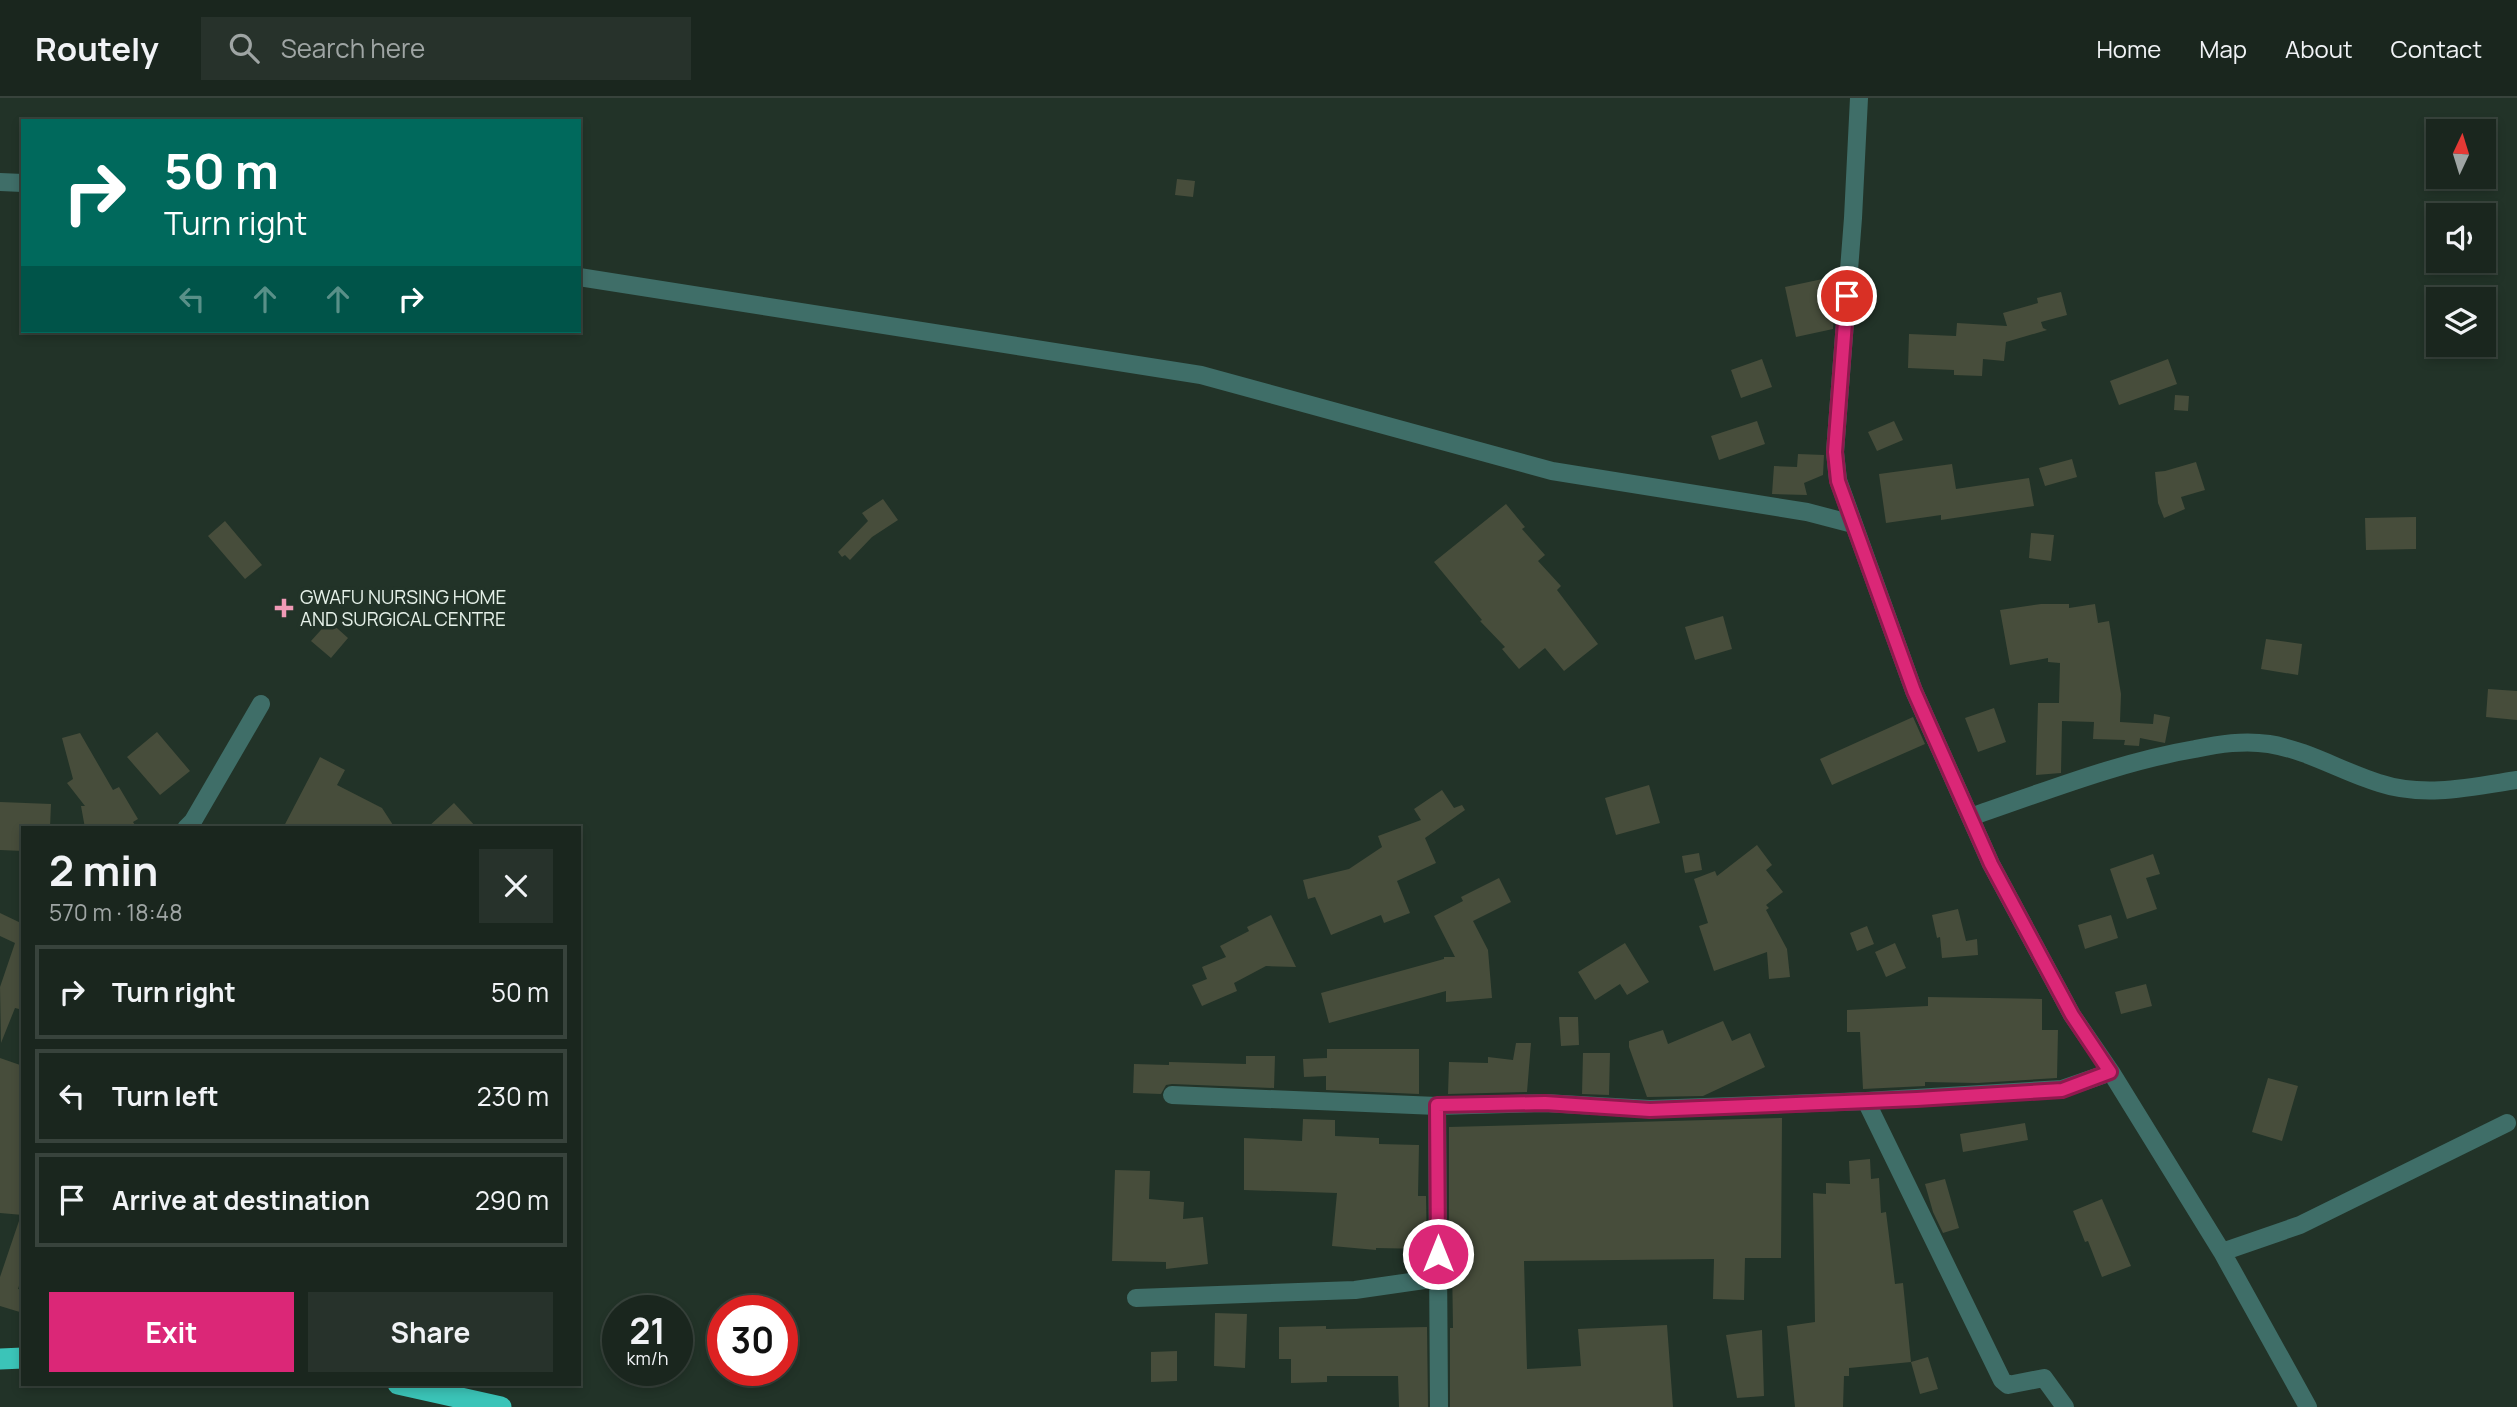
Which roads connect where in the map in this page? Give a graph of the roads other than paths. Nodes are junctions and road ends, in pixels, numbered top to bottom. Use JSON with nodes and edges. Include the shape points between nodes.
{"nodes":[{"id":1,"x":1859,"y":98,"type":"edge"},
{"id":2,"x":0,"y":182,"type":"edge"},
{"id":3,"x":21,"y":183,"type":"edge"},
{"id":4,"x":581,"y":277,"type":"edge"},
{"id":5,"x":1853,"y":524,"type":"junction"},
{"id":6,"x":261,"y":704,"type":"dead end"},
{"id":7,"x":2517,"y":780,"type":"edge"},
{"id":8,"x":1970,"y":817,"type":"junction"},
{"id":9,"x":188,"y":826,"type":"edge"},
{"id":10,"x":2110,"y":1072,"type":"junction"},
{"id":11,"x":1172,"y":1095,"type":"dead end"},
{"id":12,"x":1866,"y":1101,"type":"junction"},
{"id":13,"x":1437,"y":1105,"type":"junction"},
{"id":14,"x":2507,"y":1123,"type":"dead end"},
{"id":15,"x":2222,"y":1252,"type":"junction"},
{"id":16,"x":1438,"y":1278,"type":"junction"},
{"id":17,"x":1136,"y":1298,"type":"dead end"},
{"id":18,"x":21,"y":1358,"type":"edge"},
{"id":19,"x":0,"y":1359,"type":"edge"},
{"id":20,"x":407,"y":1386,"type":"edge"},
{"id":21,"x":501,"y":1407,"type":"edge"},
{"id":22,"x":1439,"y":1407,"type":"edge"},
{"id":23,"x":2065,"y":1407,"type":"edge"},
{"id":24,"x":2308,"y":1407,"type":"edge"}],
"edges":[{"from":1,"to":5,"type":"street","via":[[1835,452],[1838,481]]},
{"from":2,"to":3,"type":"street"},
{"from":4,"to":5,"type":"street","via":[[1201,375],[1552,471],[1807,512]]},
{"from":5,"to":8,"type":"street","via":[[1914,691]]},
{"from":6,"to":9,"type":"street"},
{"from":7,"to":8,"type":"street","via":[[2444,791],[2410,789],[2381,784],[2269,744],[2227,743],[2152,756]]},
{"from":8,"to":10,"type":"street","via":[[2072,1015]]},
{"from":10,"to":12,"type":"street","via":[[2062,1090]]},
{"from":10,"to":15,"type":"street"},
{"from":11,"to":13,"type":"street"},
{"from":12,"to":13,"type":"street","via":[[1650,1110],[1545,1103]]},
{"from":12,"to":23,"type":"street","via":[[2002,1380],[2008,1385],[2044,1378]]},
{"from":13,"to":16,"type":"street"},
{"from":14,"to":15,"type":"street","via":[[2300,1224]]},
{"from":15,"to":24,"type":"street"},
{"from":16,"to":17,"type":"street","via":[[1355,1290]]},
{"from":16,"to":22,"type":"street"},
{"from":18,"to":19,"type":"highway"},
{"from":20,"to":21,"type":"highway"}]}
